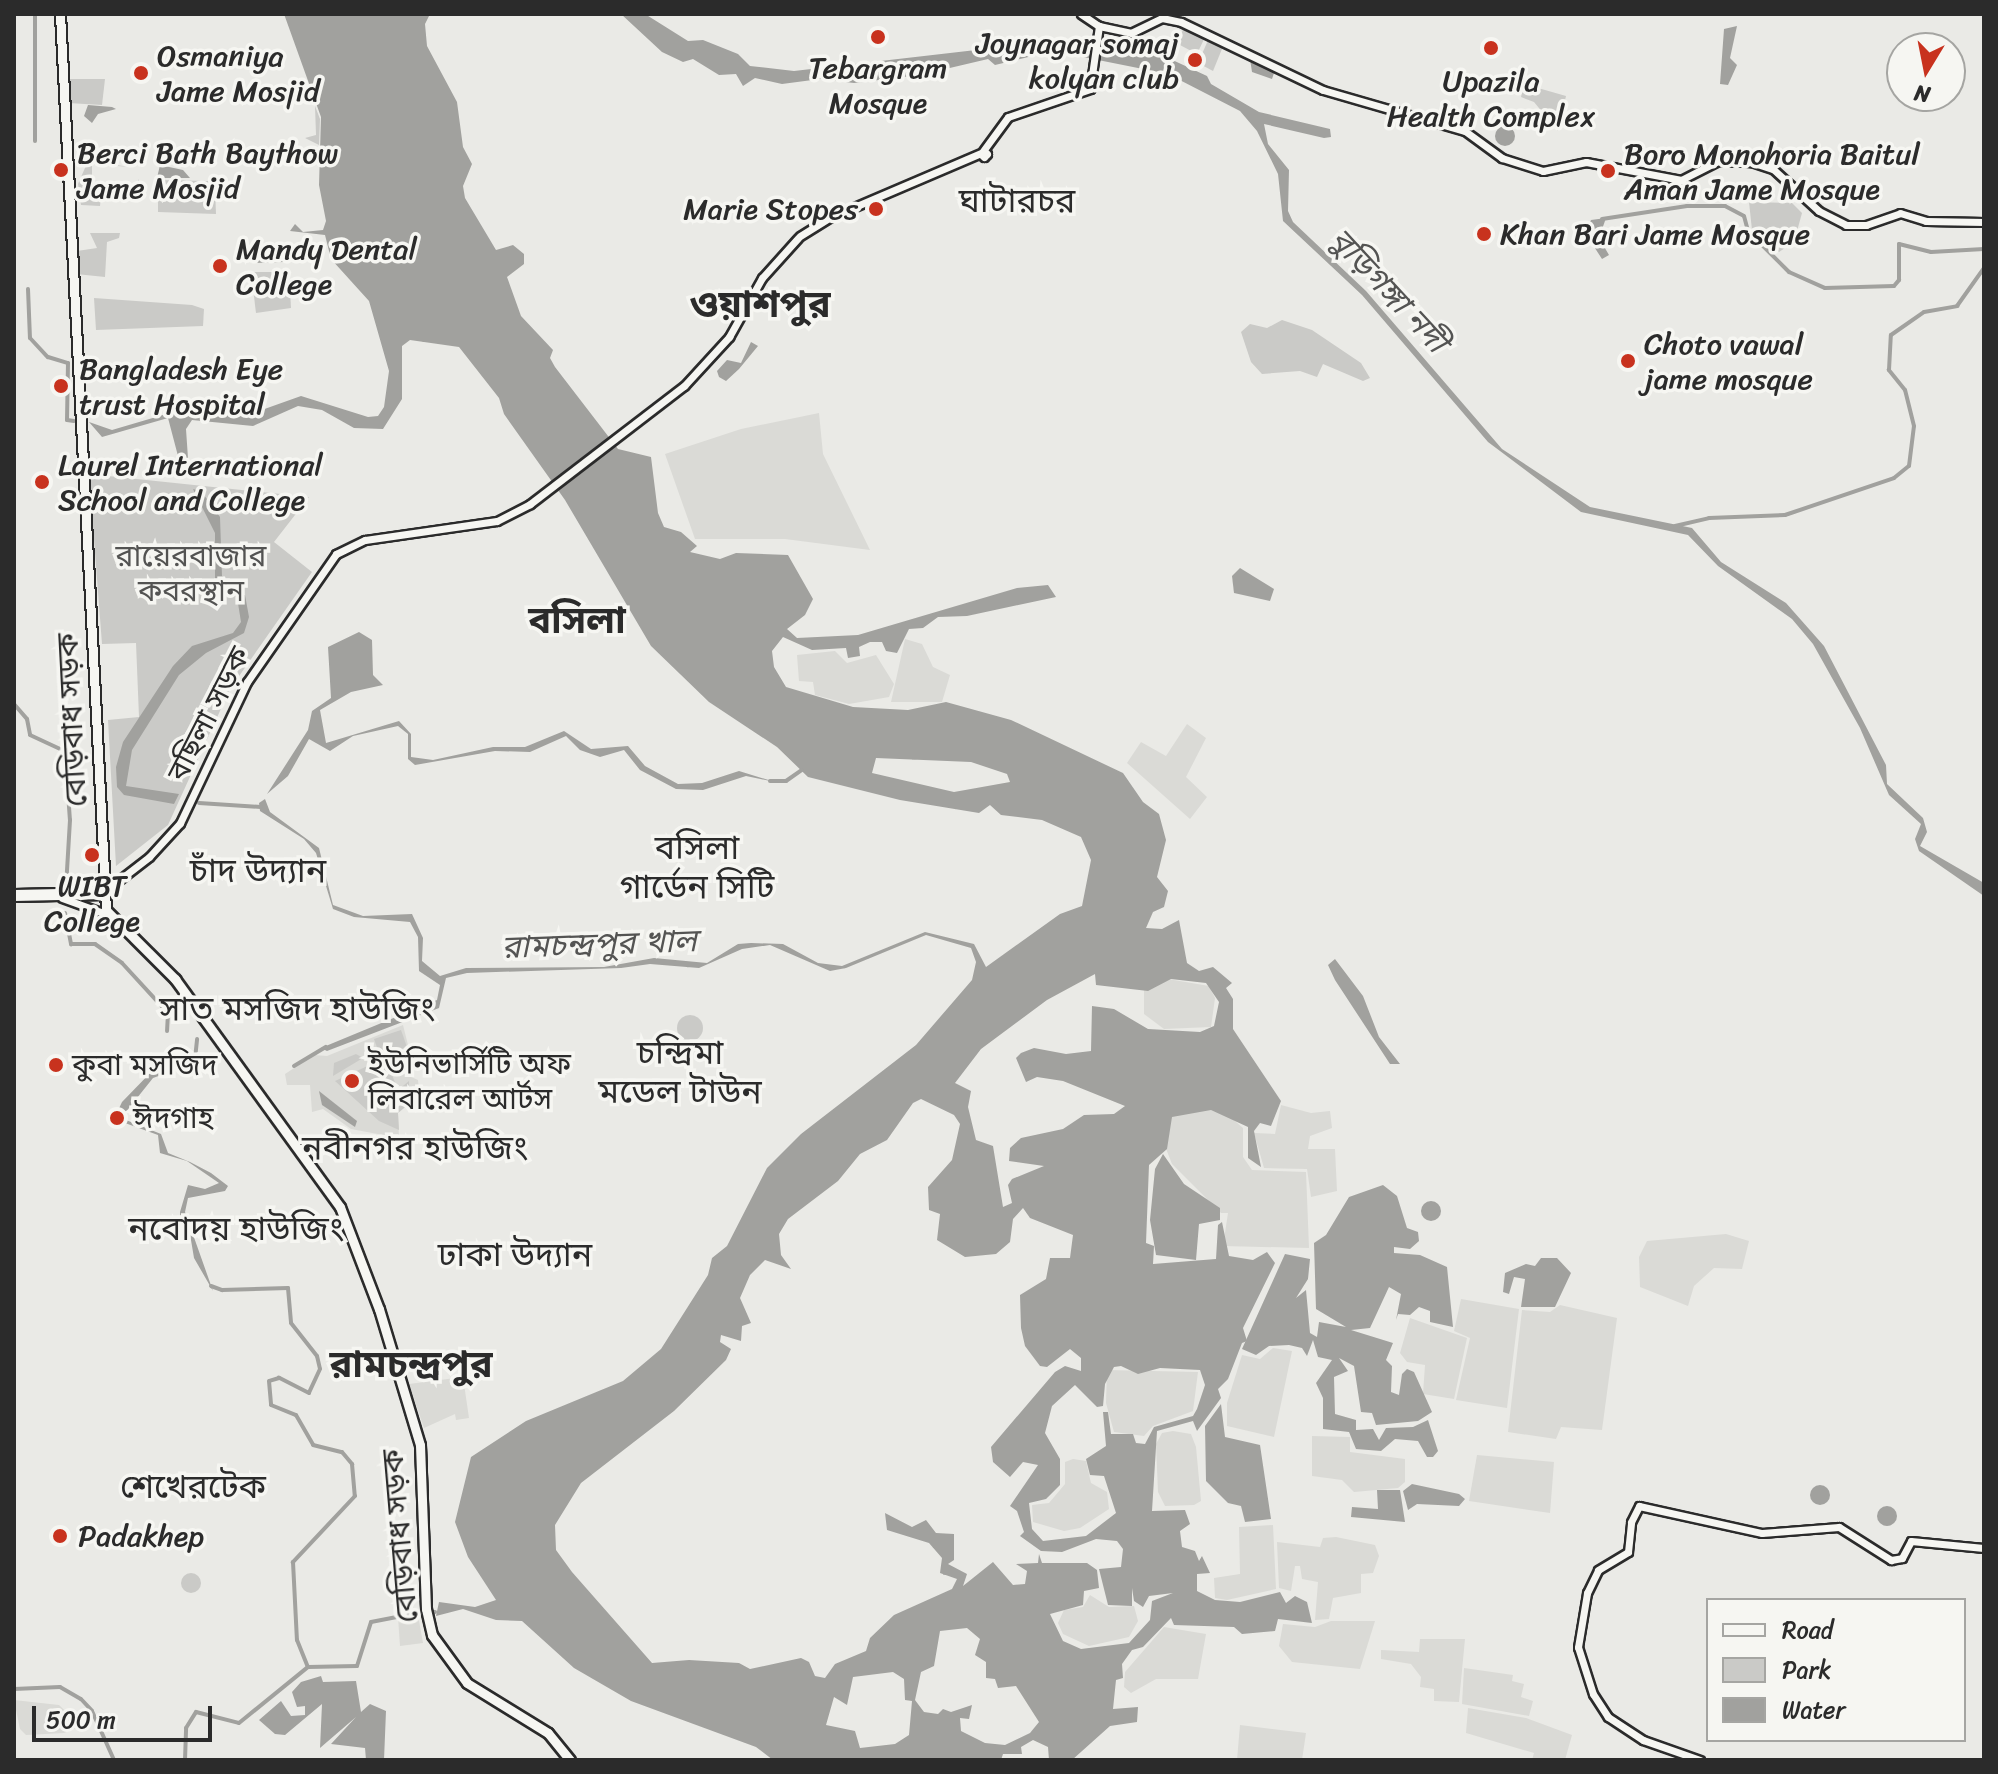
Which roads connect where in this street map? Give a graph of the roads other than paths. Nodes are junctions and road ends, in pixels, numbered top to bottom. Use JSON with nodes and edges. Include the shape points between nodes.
{"nodes":[{"id":1,"x":60,"y":14,"type":"edge"},
{"id":2,"x":1081,"y":14,"type":"edge"},
{"id":3,"x":1099,"y":26,"type":"junction"},
{"id":4,"x":1984,"y":222,"type":"edge"},
{"id":5,"x":105,"y":894,"type":"junction"},
{"id":6,"x":19,"y":895,"type":"edge"},
{"id":7,"x":62,"y":898,"type":"junction"},
{"id":8,"x":109,"y":915,"type":"junction"},
{"id":9,"x":1984,"y":1548,"type":"edge"},
{"id":10,"x":570,"y":1760,"type":"edge"},
{"id":11,"x":1700,"y":1760,"type":"edge"}],
"edges":[{"from":1,"to":5,"type":"highway","name":"বেড়িবাধ সড়ক"},
{"from":2,"to":3,"type":"main road"},
{"from":3,"to":4,"type":"main road","via":[[1131,33],[1162,18],[1183,22],[1333,94],[1466,132],[1502,158],[1543,171],[1586,162],[1681,180],[1718,161],[1751,162],[1773,169],[1838,223],[1858,227],[1900,213],[1926,221]]},
{"from":3,"to":5,"type":"main road","name":"বছিলা সড়ক","via":[[1090,89],[1008,117],[982,153],[831,217],[799,237],[762,278],[729,337],[695,374],[657,411],[538,498],[486,523],[377,540],[332,558],[247,682],[180,823]]},
{"from":5,"to":6,"type":"main road"},
{"from":5,"to":7,"type":"main road"},
{"from":5,"to":8,"type":"highway","name":"বেড়িবাধ সড়ক"},
{"from":6,"to":7,"type":"main road"},
{"from":7,"to":8,"type":"main road"},
{"from":8,"to":10,"type":"highway","name":"বেড়িবাধ সড়ক","via":[[175,979],[340,1207],[379,1309],[420,1445],[426,1609],[432,1635],[467,1683],[548,1733]]},
{"from":9,"to":11,"type":"main road","via":[[1911,1541],[1902,1558],[1891,1560],[1839,1527],[1775,1534],[1639,1506],[1631,1522],[1628,1552],[1598,1570],[1583,1605],[1578,1647],[1593,1694],[1608,1717],[1643,1740]]}]}
